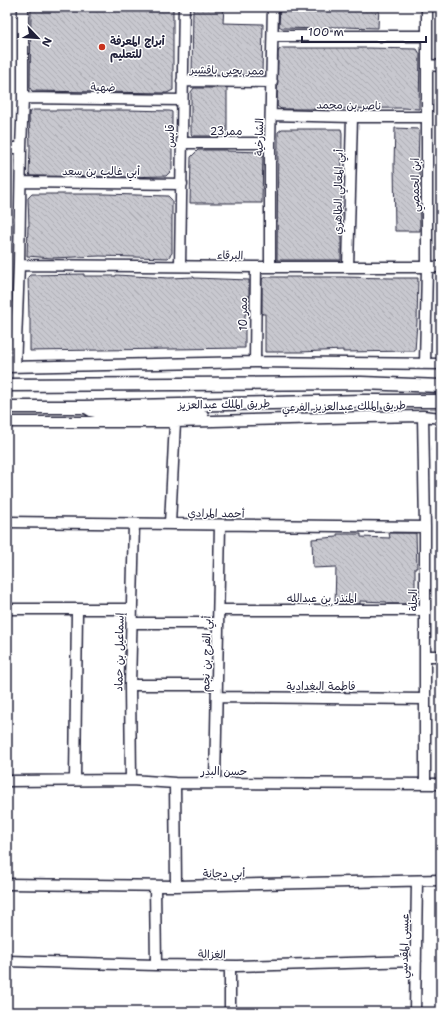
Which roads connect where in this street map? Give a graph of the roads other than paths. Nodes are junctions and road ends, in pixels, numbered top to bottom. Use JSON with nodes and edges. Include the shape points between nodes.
{"nodes":[{"id":1,"x":23,"y":7,"type":"edge"},
{"id":2,"x":184,"y":7,"type":"edge"},
{"id":3,"x":273,"y":7,"type":"edge"},
{"id":4,"x":427,"y":7,"type":"edge"},
{"id":5,"x":273,"y":36,"type":"junction"},
{"id":6,"x":428,"y":36,"type":"junction"},
{"id":7,"x":427,"y":65,"type":"junction"},
{"id":8,"x":441,"y":66,"type":"edge"},
{"id":9,"x":182,"y":81,"type":"junction"},
{"id":10,"x":272,"y":82,"type":"junction"},
{"id":11,"x":23,"y":98,"type":"junction"},
{"id":12,"x":182,"y":100,"type":"junction"},
{"id":13,"x":271,"y":115,"type":"junction"},
{"id":14,"x":352,"y":117,"type":"junction"},
{"id":15,"x":427,"y":117,"type":"junction"},
{"id":16,"x":182,"y":143,"type":"junction"},
{"id":17,"x":270,"y":143,"type":"junction"},
{"id":18,"x":7,"y":148,"type":"edge"},
{"id":19,"x":21,"y":148,"type":"junction"},
{"id":20,"x":21,"y":182,"type":"junction"},
{"id":21,"x":182,"y":184,"type":"junction"},
{"id":22,"x":19,"y":265,"type":"junction"},
{"id":23,"x":180,"y":266,"type":"junction"},
{"id":24,"x":256,"y":267,"type":"junction"},
{"id":25,"x":270,"y":267,"type":"junction"},
{"id":26,"x":348,"y":267,"type":"junction"},
{"id":27,"x":427,"y":267,"type":"junction"},
{"id":28,"x":441,"y":267,"type":"edge"},
{"id":29,"x":255,"y":362,"type":"junction"},
{"id":30,"x":425,"y":364,"type":"junction"},
{"id":31,"x":441,"y":364,"type":"edge"},
{"id":32,"x":11,"y":367,"type":"edge"},
{"id":33,"x":7,"y":385,"type":"edge"},
{"id":34,"x":441,"y":386,"type":"edge"},
{"id":35,"x":441,"y":401,"type":"edge"},
{"id":36,"x":7,"y":403,"type":"edge"},
{"id":37,"x":25,"y":406,"type":"junction"},
{"id":38,"x":7,"y":407,"type":"edge"},
{"id":39,"x":84,"y":407,"type":"junction"},
{"id":40,"x":423,"y":416,"type":"junction"},
{"id":41,"x":441,"y":418,"type":"edge"},
{"id":42,"x":221,"y":420,"type":"junction"},
{"id":43,"x":7,"y":422,"type":"edge"},
{"id":44,"x":175,"y":422,"type":"junction"},
{"id":45,"x":7,"y":522,"type":"edge"},
{"id":46,"x":134,"y":524,"type":"junction"},
{"id":47,"x":170,"y":524,"type":"junction"},
{"id":48,"x":220,"y":525,"type":"junction"},
{"id":49,"x":425,"y":528,"type":"junction"},
{"id":50,"x":7,"y":609,"type":"edge"},
{"id":51,"x":132,"y":609,"type":"junction"},
{"id":52,"x":77,"y":610,"type":"junction"},
{"id":53,"x":219,"y":610,"type":"junction"},
{"id":54,"x":425,"y":610,"type":"junction"},
{"id":55,"x":132,"y":623,"type":"junction"},
{"id":56,"x":218,"y":623,"type":"junction"},
{"id":57,"x":425,"y":656,"type":"junction"},
{"id":58,"x":441,"y":656,"type":"edge"},
{"id":59,"x":130,"y":684,"type":"junction"},
{"id":60,"x":217,"y":684,"type":"junction"},
{"id":61,"x":217,"y":697,"type":"junction"},
{"id":62,"x":425,"y":699,"type":"junction"},
{"id":63,"x":75,"y":780,"type":"junction"},
{"id":64,"x":131,"y":780,"type":"junction"},
{"id":65,"x":7,"y":781,"type":"edge"},
{"id":66,"x":175,"y":783,"type":"junction"},
{"id":67,"x":215,"y":783,"type":"junction"},
{"id":68,"x":425,"y":784,"type":"junction"},
{"id":69,"x":441,"y":784,"type":"edge"},
{"id":70,"x":441,"y":880,"type":"edge"},
{"id":71,"x":417,"y":881,"type":"junction"},
{"id":72,"x":7,"y":884,"type":"edge"},
{"id":73,"x":155,"y":886,"type":"junction"},
{"id":74,"x":176,"y":886,"type":"junction"},
{"id":75,"x":7,"y":961,"type":"edge"},
{"id":76,"x":416,"y":961,"type":"junction"},
{"id":77,"x":156,"y":965,"type":"junction"},
{"id":78,"x":230,"y":966,"type":"junction"},
{"id":79,"x":230,"y":1012,"type":"edge"},
{"id":80,"x":415,"y":1012,"type":"edge"}],
"edges":[{"from":1,"to":11,"type":"street"},
{"from":2,"to":9,"type":"street","name":"قابس"},
{"from":3,"to":5,"type":"street","name":"الشارخية"},
{"from":4,"to":6,"type":"street","name":"ابن الحمصي"},
{"from":5,"to":6,"type":"street"},
{"from":5,"to":10,"type":"street","name":"الشارخية"},
{"from":6,"to":7,"type":"street","name":"ابن الحمصي"},
{"from":7,"to":8,"type":"street"},
{"from":7,"to":15,"type":"street","name":"ابن الحمصي"},
{"from":9,"to":10,"type":"street","name":"ممر يحيى باقشير"},
{"from":9,"to":12,"type":"street","name":"قابس"},
{"from":10,"to":13,"type":"street","name":"الشارخية"},
{"from":11,"to":12,"type":"street","name":"ضهية"},
{"from":11,"to":19,"type":"street"},
{"from":12,"to":16,"type":"street","name":"قابس"},
{"from":13,"to":14,"type":"street","name":"ناصر بن محمد"},
{"from":13,"to":17,"type":"street","name":"الشارخية"},
{"from":14,"to":15,"type":"street","name":"ناصر بن محمد"},
{"from":14,"to":26,"type":"street","name":"أبي المعالي الطاهري"},
{"from":15,"to":27,"type":"street","name":"ابن الحمصي"},
{"from":16,"to":17,"type":"street","name":"ممر23"},
{"from":16,"to":21,"type":"street","name":"قابس"},
{"from":17,"to":25,"type":"street","name":"الشارخية"},
{"from":18,"to":19,"type":"street"},
{"from":19,"to":20,"type":"street"},
{"from":20,"to":21,"type":"street","name":"أبي غالب بن سعد"},
{"from":20,"to":22,"type":"street"},
{"from":21,"to":23,"type":"street","name":"قابس"},
{"from":22,"to":23,"type":"street","name":"البرقاء"},
{"from":22,"to":32,"type":"street"},
{"from":23,"to":24,"type":"street","name":"البرقاء"},
{"from":24,"to":25,"type":"street","name":"البرقاء"},
{"from":24,"to":29,"type":"street","name":"ممر 10"},
{"from":25,"to":26,"type":"street","name":"البرقاء"},
{"from":26,"to":27,"type":"street","name":"البرقاء"},
{"from":27,"to":28,"type":"street","name":"البرقاء"},
{"from":27,"to":30,"type":"street","name":"ابن الحمصي"},
{"from":29,"to":30,"type":"street"},
{"from":29,"to":32,"type":"street"},
{"from":30,"to":31,"type":"street"},
{"from":33,"to":34,"type":"main road","name":"طريق الملك عبدالعزيز","via":[[361,383]]},
{"from":35,"to":39,"type":"main road","name":"طريق الملك عبدالعزيز"},
{"from":36,"to":37,"type":"main road"},
{"from":37,"to":38,"type":"main road","name":"طريق الملك عبدالعزيز"},
{"from":37,"to":39,"type":"main road","name":"طريق الملك عبدالعزيز"},
{"from":39,"to":42,"type":"street","via":[[101,413],[200,414]]},
{"from":40,"to":41,"type":"street","name":"طريق الملك عبدالعزيز الفرعي"},
{"from":40,"to":42,"type":"street","name":"طريق الملك عبدالعزيز الفرعي"},
{"from":40,"to":49,"type":"street","name":"الجلة"},
{"from":42,"to":44,"type":"street","name":"طريق الملك عبدالعزيز الفرعي"},
{"from":43,"to":44,"type":"street","name":"طريق الملك عبدالعزيز الفرعي"},
{"from":44,"to":47,"type":"street"},
{"from":45,"to":46,"type":"street","name":"أحمد المرادي"},
{"from":46,"to":47,"type":"street","name":"أحمد المرادي"},
{"from":46,"to":51,"type":"street","name":"إسماعيل بن حماد"},
{"from":47,"to":48,"type":"street","name":"أحمد المرادي"},
{"from":48,"to":49,"type":"street","name":"أحمد المرادي"},
{"from":48,"to":53,"type":"street","name":"أبي الفرج بن نجم"},
{"from":49,"to":54,"type":"street","name":"الجلة"},
{"from":50,"to":52,"type":"street"},
{"from":51,"to":52,"type":"street"},
{"from":51,"to":55,"type":"street","name":"إسماعيل بن حماد"},
{"from":52,"to":63,"type":"street"},
{"from":53,"to":54,"type":"street","name":"المنذر بن عبدالله"},
{"from":53,"to":56,"type":"street","name":"أبي الفرج بن نجم"},
{"from":54,"to":57,"type":"street","name":"الجلة"},
{"from":55,"to":56,"type":"street"},
{"from":55,"to":59,"type":"street","name":"إسماعيل بن حماد"},
{"from":56,"to":60,"type":"street","name":"أبي الفرج بن نجم"},
{"from":57,"to":58,"type":"street"},
{"from":57,"to":62,"type":"street","name":"الجلة"},
{"from":59,"to":60,"type":"street"},
{"from":59,"to":64,"type":"street","name":"إسماعيل بن حماد"},
{"from":60,"to":61,"type":"street","name":"أبي الفرج بن نجم"},
{"from":61,"to":62,"type":"street","name":"فاطمة البغدادية"},
{"from":61,"to":67,"type":"street","name":"أبي الفرج بن نجم"},
{"from":62,"to":68,"type":"street","name":"الجلة"},
{"from":63,"to":64,"type":"street","name":"حسن البدر"},
{"from":63,"to":65,"type":"street","name":"حسن البدر"},
{"from":64,"to":66,"type":"street","name":"حسن البدر"},
{"from":66,"to":67,"type":"street","name":"حسن البدر"},
{"from":66,"to":74,"type":"street"},
{"from":67,"to":68,"type":"street","name":"حسن البدر"},
{"from":68,"to":69,"type":"street","name":"حسن البدر"},
{"from":70,"to":71,"type":"street","name":"أبي دجانة"},
{"from":71,"to":74,"type":"street","name":"أبي دجانة"},
{"from":71,"to":76,"type":"street","name":"عيسى المقدسي"},
{"from":72,"to":73,"type":"street","name":"أبي دجانة"},
{"from":73,"to":74,"type":"street","name":"أبي دجانة"},
{"from":73,"to":77,"type":"street"},
{"from":75,"to":77,"type":"street","name":"الغزالة"},
{"from":76,"to":78,"type":"street","name":"الغزالة"},
{"from":76,"to":80,"type":"street","name":"عيسى المقدسي"},
{"from":77,"to":78,"type":"street","name":"الغزالة"},
{"from":78,"to":79,"type":"street"}]}
